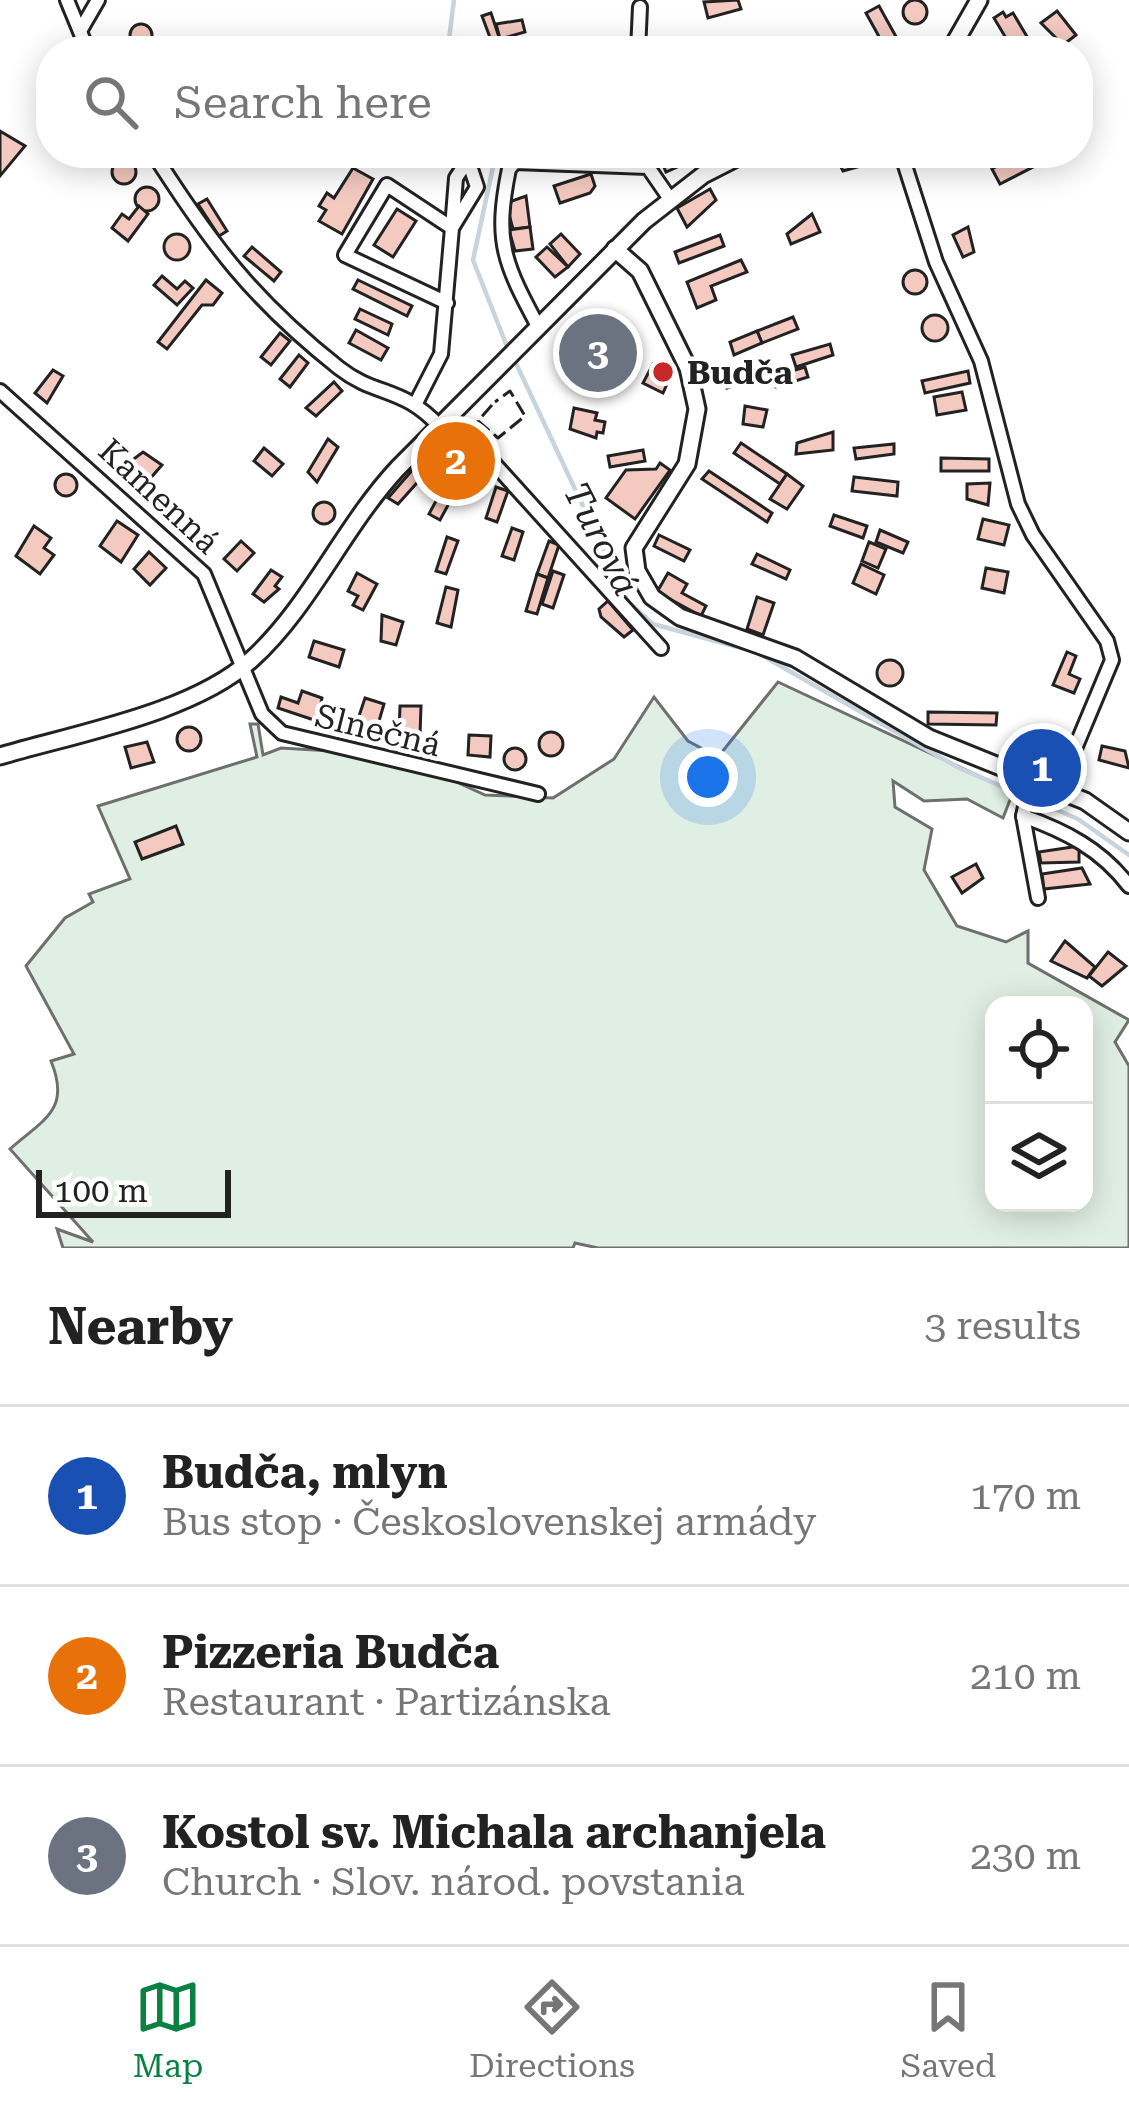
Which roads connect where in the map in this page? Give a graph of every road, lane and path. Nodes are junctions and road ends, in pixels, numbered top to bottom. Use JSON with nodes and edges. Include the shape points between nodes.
{"nodes":[{"id":1,"x":67,"y":0,"type":"edge"},
{"id":2,"x":98,"y":0,"type":"edge"},
{"id":3,"x":979,"y":0,"type":"edge"},
{"id":4,"x":640,"y":7,"type":"dead end"},
{"id":5,"x":80,"y":31,"type":"junction"},
{"id":6,"x":82,"y":36,"type":"edge"},
{"id":7,"x":639,"y":36,"type":"edge"},
{"id":8,"x":959,"y":36,"type":"edge"},
{"id":9,"x":163,"y":168,"type":"edge"},
{"id":10,"x":510,"y":168,"type":"edge"},
{"id":11,"x":653,"y":168,"type":"edge"},
{"id":12,"x":721,"y":168,"type":"edge"},
{"id":13,"x":906,"y":168,"type":"edge"},
{"id":14,"x":670,"y":199,"type":"junction"},
{"id":15,"x":618,"y":252,"type":"junction"},
{"id":16,"x":447,"y":303,"type":"junction"},
{"id":17,"x":539,"y":328,"type":"junction"},
{"id":18,"x":0,"y":391,"type":"edge"},
{"id":19,"x":417,"y":401,"type":"junction"},
{"id":20,"x":446,"y":422,"type":"junction"},
{"id":21,"x":661,"y":648,"type":"dead end"},
{"id":22,"x":1112,"y":660,"type":"junction"},
{"id":23,"x":1129,"y":663,"type":"edge"},
{"id":24,"x":241,"y":669,"type":"junction"},
{"id":25,"x":0,"y":756,"type":"edge"},
{"id":26,"x":1030,"y":784,"type":"junction"},
{"id":27,"x":1058,"y":788,"type":"junction"},
{"id":28,"x":538,"y":794,"type":"dead end"},
{"id":29,"x":1023,"y":811,"type":"junction"},
{"id":30,"x":1129,"y":832,"type":"edge"},
{"id":31,"x":1129,"y":886,"type":"edge"},
{"id":32,"x":1038,"y":898,"type":"dead end"}],
"edges":[{"from":1,"to":5,"type":"street"},
{"from":2,"to":5,"type":"street"},
{"from":3,"to":8,"type":"street"},
{"from":4,"to":7,"type":"street"},
{"from":5,"to":6,"type":"street"},
{"from":9,"to":19,"type":"street","via":[[232,272],[275,313],[353,378]]},
{"from":10,"to":17,"type":"street","via":[[499,216],[502,252]]},
{"from":11,"to":14,"type":"street"},
{"from":12,"to":14,"type":"street"},
{"from":13,"to":22,"type":"street","via":[[981,361],[1018,504],[1098,623]]},
{"from":14,"to":15,"type":"street"},
{"from":15,"to":17,"type":"street"},
{"from":15,"to":26,"type":"street","via":[[640,271],[688,368],[697,409],[687,464],[634,548],[652,597],[680,616],[795,658],[928,738]]},
{"from":16,"to":16,"type":"street","via":[[452,228],[387,184],[345,255]]},
{"from":16,"to":19,"type":"street","via":[[441,354]]},
{"from":17,"to":20,"type":"street"},
{"from":18,"to":24,"type":"street","name":"Kamenná","via":[[204,574]]},
{"from":19,"to":20,"type":"street"},
{"from":20,"to":21,"type":"street"},
{"from":20,"to":24,"type":"street","via":[[359,512],[283,624]]},
{"from":22,"to":23,"type":"street"},
{"from":22,"to":27,"type":"street"},
{"from":24,"to":25,"type":"street","via":[[171,704]]},
{"from":24,"to":28,"type":"street","name":"Slnečná","via":[[262,715],[282,734]]},
{"from":26,"to":27,"type":"street"},
{"from":26,"to":29,"type":"street"},
{"from":27,"to":30,"type":"street"},
{"from":29,"to":31,"type":"street","via":[[1068,832]]},
{"from":29,"to":32,"type":"street"}]}
